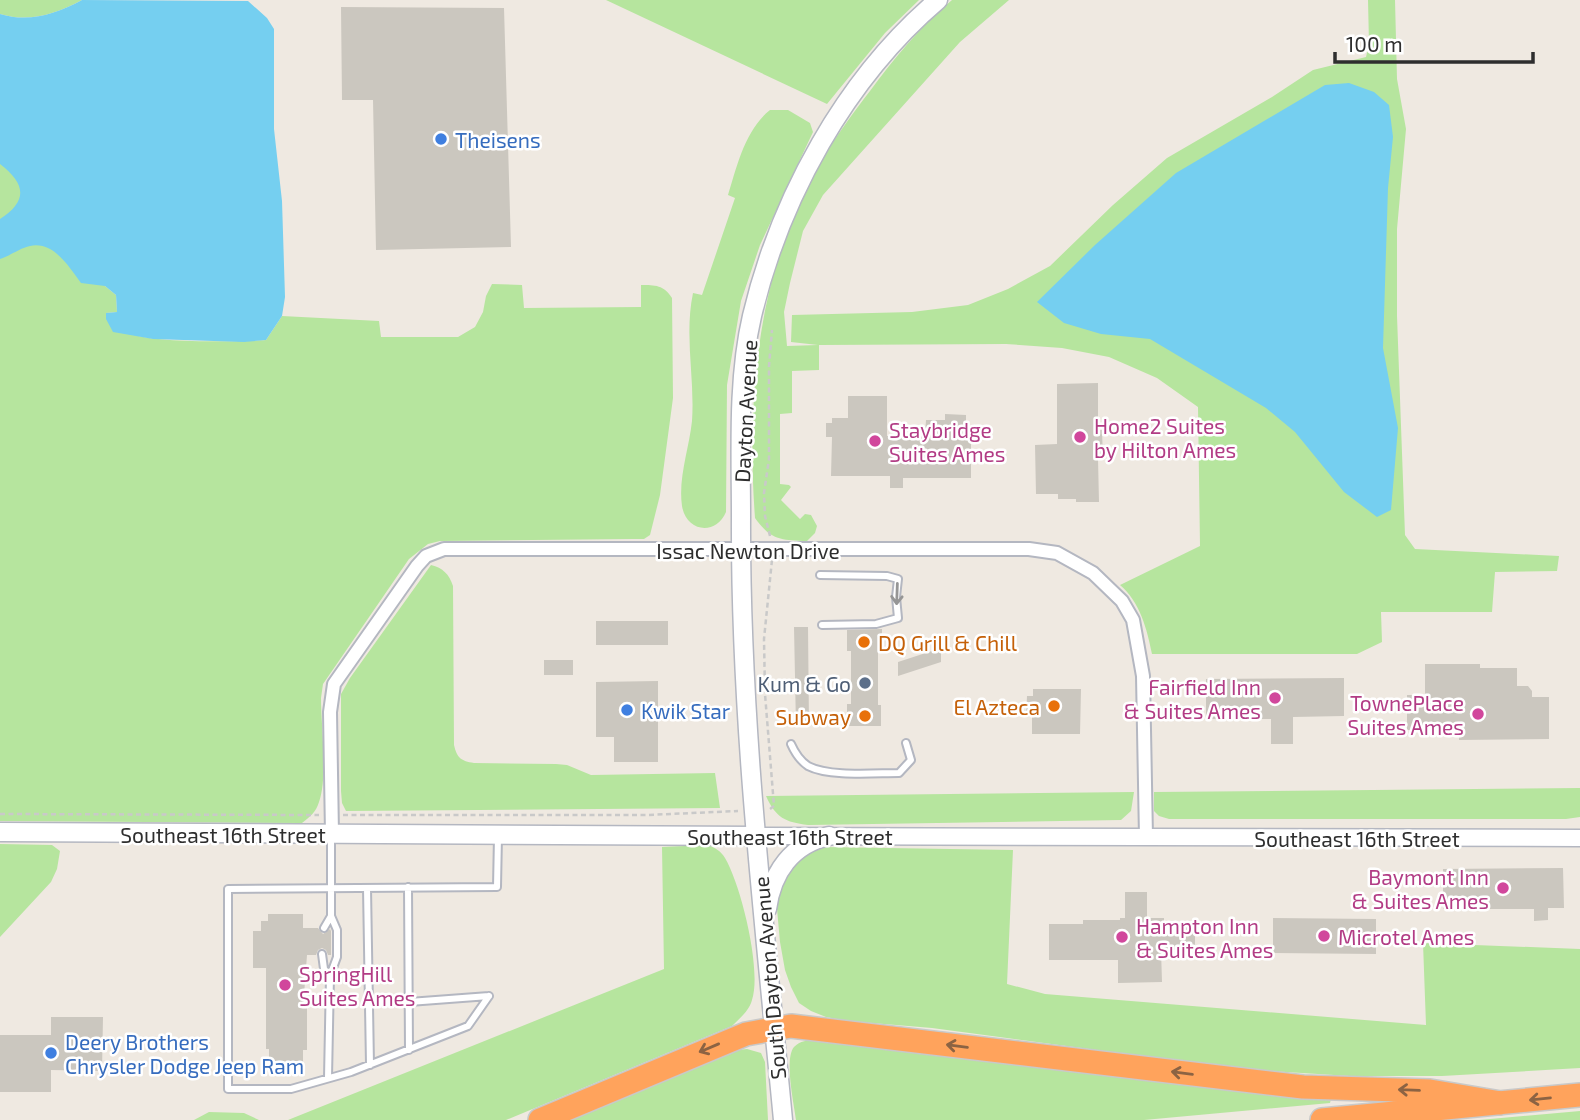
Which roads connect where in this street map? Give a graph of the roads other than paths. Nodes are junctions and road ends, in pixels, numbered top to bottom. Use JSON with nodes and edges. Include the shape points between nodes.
{"nodes":[{"id":1,"x":939,"y":0,"type":"edge"},
{"id":2,"x":741,"y":550,"type":"junction"},
{"id":3,"x":820,"y":575,"type":"dead end"},
{"id":4,"x":822,"y":625,"type":"dead end"},
{"id":5,"x":906,"y":743,"type":"dead end"},
{"id":6,"x":791,"y":744,"type":"dead end"},
{"id":7,"x":0,"y":832,"type":"edge"},
{"id":8,"x":331,"y":834,"type":"junction"},
{"id":9,"x":498,"y":835,"type":"junction"},
{"id":10,"x":756,"y":836,"type":"junction"},
{"id":11,"x":829,"y":836,"type":"junction"},
{"id":12,"x":1146,"y":838,"type":"junction"},
{"id":13,"x":1580,"y":838,"type":"edge"},
{"id":14,"x":408,"y":887,"type":"junction"},
{"id":15,"x":331,"y":888,"type":"junction"},
{"id":16,"x":367,"y":888,"type":"junction"},
{"id":17,"x":331,"y":916,"type":"junction"},
{"id":18,"x":324,"y":928,"type":"dead end"},
{"id":19,"x":765,"y":930,"type":"junction"},
{"id":20,"x":322,"y":954,"type":"dead end"},
{"id":21,"x":330,"y":976,"type":"junction"},
{"id":22,"x":410,"y":1002,"type":"junction"},
{"id":23,"x":774,"y":1028,"type":"junction"},
{"id":24,"x":409,"y":1049,"type":"junction"},
{"id":25,"x":370,"y":1065,"type":"junction"},
{"id":26,"x":328,"y":1078,"type":"junction"},
{"id":27,"x":1580,"y":1095,"type":"edge"},
{"id":28,"x":1501,"y":1103,"type":"junction"},
{"id":29,"x":540,"y":1120,"type":"edge"},
{"id":30,"x":783,"y":1120,"type":"edge"},
{"id":31,"x":1322,"y":1120,"type":"edge"}],
"edges":[{"from":1,"to":2,"type":"main road","name":"Dayton Avenue","via":[[879,59],[832,125],[770,254],[751,319],[743,385]]},
{"from":2,"to":8,"type":"street","name":"Issac Newton Drive","via":[[444,550],[426,556],[334,684]]},
{"from":2,"to":10,"type":"main road","name":"Dayton Avenue","via":[[746,726]]},
{"from":2,"to":12,"type":"street","name":"Issac Newton Drive","via":[[1029,549],[1056,553],[1093,573],[1122,601],[1138,640],[1143,676]]},
{"from":3,"to":4,"type":"lane","one_way":true,"via":[[898,579],[898,618],[876,624]]},
{"from":5,"to":6,"type":"lane","via":[[911,760],[899,773],[828,771],[809,766],[797,757]]},
{"from":7,"to":8,"type":"main road","name":"Southeast 16th Street"},
{"from":8,"to":9,"type":"main road","name":"Southeast 16th Street"},
{"from":8,"to":15,"type":"lane"},
{"from":9,"to":10,"type":"main road","name":"Southeast 16th Street"},
{"from":9,"to":14,"type":"lane","via":[[497,887]]},
{"from":10,"to":11,"type":"street","name":"Southeast 16th Street"},
{"from":10,"to":19,"type":"main road","name":"South Dayton Avenue"},
{"from":11,"to":12,"type":"street","name":"Southeast 16th Street"},
{"from":11,"to":19,"type":"main road","via":[[804,844],[786,860],[774,882]]},
{"from":12,"to":13,"type":"street","name":"Southeast 16th Street"},
{"from":14,"to":16,"type":"lane"},
{"from":14,"to":22,"type":"lane"},
{"from":15,"to":16,"type":"lane"},
{"from":15,"to":17,"type":"lane"},
{"from":15,"to":26,"type":"lane","via":[[228,889],[228,1089],[291,1089]]},
{"from":16,"to":25,"type":"lane"},
{"from":17,"to":18,"type":"lane"},
{"from":17,"to":21,"type":"lane","via":[[337,930],[337,957]]},
{"from":19,"to":23,"type":"main road","name":"South Dayton Avenue"},
{"from":20,"to":21,"type":"lane"},
{"from":21,"to":26,"type":"lane"},
{"from":22,"to":24,"type":"lane"},
{"from":22,"to":24,"type":"lane","via":[[489,996],[468,1027]]},
{"from":28,"to":23,"type":"highway","one_way":true,"via":[[1430,1091],[1303,1087],[791,1026]]},
{"from":23,"to":29,"type":"highway","one_way":true,"via":[[718,1045]]},
{"from":23,"to":30,"type":"main road","name":"South Dayton Avenue"},
{"from":24,"to":25,"type":"lane"},
{"from":25,"to":26,"type":"lane"},
{"from":27,"to":28,"type":"highway","one_way":true},
{"from":28,"to":31,"type":"highway"}]}
